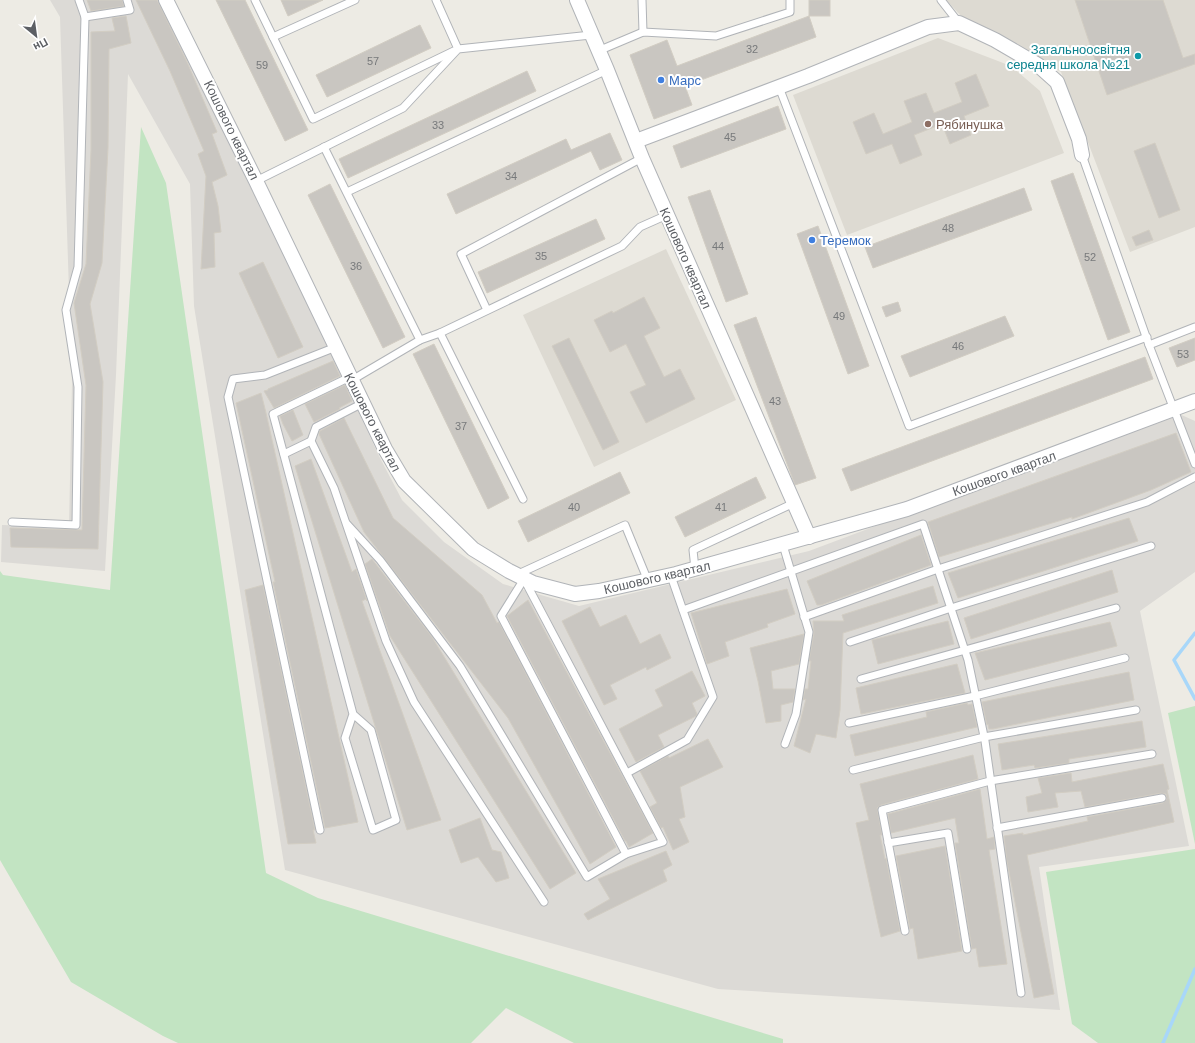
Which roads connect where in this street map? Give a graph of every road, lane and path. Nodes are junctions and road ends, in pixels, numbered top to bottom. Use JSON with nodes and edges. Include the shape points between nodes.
{"nodes":[{"id":1,"x":79,"y":0,"type":"edge"},
{"id":2,"x":127,"y":0,"type":"edge"},
{"id":3,"x":166,"y":0,"type":"edge"},
{"id":4,"x":255,"y":0,"type":"edge"},
{"id":5,"x":356,"y":0,"type":"edge"},
{"id":6,"x":436,"y":0,"type":"edge"},
{"id":7,"x":577,"y":0,"type":"edge"},
{"id":8,"x":642,"y":0,"type":"edge"},
{"id":9,"x":790,"y":0,"type":"edge"},
{"id":10,"x":941,"y":0,"type":"edge"},
{"id":11,"x":85,"y":16,"type":"junction"},
{"id":12,"x":959,"y":23,"type":"junction"},
{"id":13,"x":644,"y":32,"type":"junction"},
{"id":14,"x":591,"y":35,"type":"junction"},
{"id":15,"x":273,"y":37,"type":"junction"},
{"id":16,"x":458,"y":49,"type":"junction"},
{"id":17,"x":598,"y":51,"type":"junction"},
{"id":18,"x":607,"y":70,"type":"junction"},
{"id":19,"x":779,"y":87,"type":"junction"},
{"id":20,"x":636,"y":141,"type":"junction"},
{"id":21,"x":324,"y":147,"type":"junction"},
{"id":22,"x":1082,"y":155,"type":"joint"},
{"id":23,"x":642,"y":158,"type":"junction"},
{"id":24,"x":256,"y":181,"type":"junction"},
{"id":25,"x":347,"y":192,"type":"junction"},
{"id":26,"x":667,"y":215,"type":"junction"},
{"id":27,"x":487,"y":310,"type":"junction"},
{"id":28,"x":1195,"y":327,"type":"edge"},
{"id":29,"x":440,"y":333,"type":"junction"},
{"id":30,"x":1147,"y":338,"type":"junction"},
{"id":31,"x":420,"y":340,"type":"junction"},
{"id":32,"x":1149,"y":345,"type":"junction"},
{"id":33,"x":336,"y":347,"type":"junction"},
{"id":34,"x":351,"y":379,"type":"junction"},
{"id":35,"x":1195,"y":400,"type":"edge"},
{"id":36,"x":363,"y":403,"type":"junction"},
{"id":37,"x":1174,"y":409,"type":"junction"},
{"id":38,"x":311,"y":441,"type":"junction"},
{"id":39,"x":284,"y":454,"type":"junction"},
{"id":40,"x":1195,"y":464,"type":"edge"},
{"id":41,"x":1195,"y":477,"type":"edge"},
{"id":42,"x":523,"y":499,"type":"dead end"},
{"id":43,"x":794,"y":503,"type":"junction"},
{"id":44,"x":12,"y":522,"type":"dead end"},
{"id":45,"x":346,"y":524,"type":"junction"},
{"id":46,"x":809,"y":537,"type":"junction"},
{"id":47,"x":784,"y":545,"type":"junction"},
{"id":48,"x":1152,"y":546,"type":"dead end"},
{"id":49,"x":695,"y":569,"type":"junction"},
{"id":50,"x":938,"y":569,"type":"junction"},
{"id":51,"x":791,"y":572,"type":"junction"},
{"id":52,"x":671,"y":576,"type":"junction"},
{"id":53,"x":520,"y":577,"type":"junction"},
{"id":54,"x":648,"y":580,"type":"junction"},
{"id":55,"x":951,"y":608,"type":"junction"},
{"id":56,"x":1116,"y":608,"type":"dead end"},
{"id":57,"x":683,"y":610,"type":"junction"},
{"id":58,"x":804,"y":617,"type":"junction"},
{"id":59,"x":850,"y":642,"type":"dead end"},
{"id":60,"x":965,"y":649,"type":"junction"},
{"id":61,"x":1125,"y":658,"type":"dead end"},
{"id":62,"x":861,"y":679,"type":"dead end"},
{"id":63,"x":976,"y":696,"type":"junction"},
{"id":64,"x":1136,"y":710,"type":"dead end"},
{"id":65,"x":353,"y":714,"type":"junction"},
{"id":66,"x":849,"y":723,"type":"dead end"},
{"id":67,"x":984,"y":737,"type":"junction"},
{"id":68,"x":784,"y":744,"type":"dead end"},
{"id":69,"x":1152,"y":754,"type":"dead end"},
{"id":70,"x":853,"y":770,"type":"dead end"},
{"id":71,"x":627,"y":773,"type":"junction"},
{"id":72,"x":990,"y":781,"type":"junction"},
{"id":73,"x":1162,"y":798,"type":"dead end"},
{"id":74,"x":997,"y":828,"type":"junction"},
{"id":75,"x":320,"y":830,"type":"dead end"},
{"id":76,"x":888,"y":843,"type":"junction"},
{"id":77,"x":626,"y":854,"type":"junction"},
{"id":78,"x":544,"y":902,"type":"dead end"},
{"id":79,"x":905,"y":931,"type":"dead end"},
{"id":80,"x":967,"y":948,"type":"dead end"},
{"id":81,"x":1021,"y":993,"type":"dead end"}],
"edges":[{"from":1,"to":11,"type":"lane"},
{"from":2,"to":11,"type":"lane","via":[[130,10]]},
{"from":3,"to":24,"type":"street","name":"Кошового квартал"},
{"from":4,"to":15,"type":"lane"},
{"from":5,"to":15,"type":"lane"},
{"from":6,"to":16,"type":"lane"},
{"from":7,"to":14,"type":"street","name":"Кошового квартал"},
{"from":8,"to":13,"type":"lane"},
{"from":9,"to":13,"type":"lane","via":[[790,12],[716,36]]},
{"from":10,"to":12,"type":"lane"},
{"from":11,"to":44,"type":"lane","via":[[78,267],[66,310],[78,387],[76,524]]},
{"from":12,"to":19,"type":"street","via":[[928,27]]},
{"from":12,"to":22,"type":"street","via":[[1038,65],[1057,82],[1079,139]]},
{"from":13,"to":17,"type":"lane"},
{"from":14,"to":16,"type":"lane"},
{"from":14,"to":17,"type":"street","name":"Кошового квартал"},
{"from":15,"to":16,"type":"lane","via":[[314,119]]},
{"from":16,"to":21,"type":"lane","via":[[403,108]]},
{"from":17,"to":18,"type":"street","name":"Кошового квартал"},
{"from":18,"to":20,"type":"street","name":"Кошового квартал"},
{"from":18,"to":25,"type":"lane"},
{"from":19,"to":20,"type":"street"},
{"from":19,"to":30,"type":"lane","via":[[909,426]]},
{"from":20,"to":23,"type":"street","name":"Кошового квартал"},
{"from":21,"to":24,"type":"lane"},
{"from":21,"to":25,"type":"lane"},
{"from":22,"to":30,"type":"lane"},
{"from":23,"to":26,"type":"street","name":"Кошового квартал"},
{"from":23,"to":27,"type":"lane","via":[[461,254]]},
{"from":24,"to":33,"type":"street","name":"Кошового квартал"},
{"from":25,"to":31,"type":"lane"},
{"from":26,"to":27,"type":"lane","via":[[640,227],[622,246]]},
{"from":26,"to":43,"type":"street","name":"Кошового квартал"},
{"from":27,"to":29,"type":"lane"},
{"from":28,"to":32,"type":"lane"},
{"from":29,"to":31,"type":"lane"},
{"from":29,"to":42,"type":"lane"},
{"from":30,"to":32,"type":"lane"},
{"from":31,"to":34,"type":"lane"},
{"from":32,"to":37,"type":"lane"},
{"from":33,"to":34,"type":"street","name":"Кошового квартал"},
{"from":33,"to":75,"type":"lane","via":[[265,375],[232,379],[228,397]]},
{"from":34,"to":36,"type":"street","name":"Кошового квартал"},
{"from":34,"to":39,"type":"lane","via":[[273,414]]},
{"from":35,"to":37,"type":"street","name":"Кошового квартал"},
{"from":36,"to":38,"type":"lane","via":[[316,427]]},
{"from":36,"to":53,"type":"street","name":"Кошового квартал","via":[[404,481],[473,549]]},
{"from":37,"to":40,"type":"lane"},
{"from":37,"to":46,"type":"street","name":"Кошового квартал","via":[[907,509]]},
{"from":38,"to":39,"type":"lane"},
{"from":38,"to":45,"type":"lane","via":[[334,488]]},
{"from":39,"to":65,"type":"lane"},
{"from":41,"to":50,"type":"lane","via":[[1147,502]]},
{"from":43,"to":46,"type":"street","name":"Кошового квартал"},
{"from":43,"to":49,"type":"lane","via":[[693,550]]},
{"from":45,"to":77,"type":"lane","via":[[380,560],[460,666],[587,877]]},
{"from":45,"to":78,"type":"lane","via":[[386,641],[414,702]]},
{"from":46,"to":47,"type":"street","name":"Кошового квартал"},
{"from":47,"to":49,"type":"street","name":"Кошового квартал"},
{"from":47,"to":51,"type":"lane"},
{"from":48,"to":55,"type":"lane"},
{"from":49,"to":52,"type":"street","name":"Кошового квартал"},
{"from":50,"to":51,"type":"lane","via":[[923,524]]},
{"from":50,"to":55,"type":"lane"},
{"from":50,"to":58,"type":"lane"},
{"from":51,"to":57,"type":"lane"},
{"from":51,"to":58,"type":"lane"},
{"from":52,"to":54,"type":"street","name":"Кошового квартал"},
{"from":52,"to":57,"type":"lane"},
{"from":53,"to":54,"type":"street","name":"Кошового квартал","via":[[575,594]]},
{"from":53,"to":54,"type":"lane","via":[[625,525]]},
{"from":53,"to":71,"type":"lane"},
{"from":53,"to":77,"type":"lane","via":[[501,616]]},
{"from":55,"to":59,"type":"lane"},
{"from":55,"to":60,"type":"lane"},
{"from":56,"to":60,"type":"lane"},
{"from":57,"to":71,"type":"lane","via":[[713,697],[687,740]]},
{"from":58,"to":68,"type":"lane","via":[[809,632],[796,714]]},
{"from":60,"to":62,"type":"lane"},
{"from":60,"to":63,"type":"lane"},
{"from":61,"to":63,"type":"lane"},
{"from":63,"to":66,"type":"lane"},
{"from":63,"to":67,"type":"lane"},
{"from":64,"to":67,"type":"lane"},
{"from":65,"to":65,"type":"lane","via":[[345,738],[373,830],[396,820],[371,730]]},
{"from":67,"to":70,"type":"lane"},
{"from":67,"to":72,"type":"lane"},
{"from":69,"to":72,"type":"lane"},
{"from":71,"to":77,"type":"lane","via":[[663,842]]},
{"from":72,"to":74,"type":"lane"},
{"from":72,"to":76,"type":"lane","via":[[882,810]]},
{"from":73,"to":74,"type":"lane"},
{"from":74,"to":81,"type":"lane"},
{"from":76,"to":79,"type":"lane"},
{"from":76,"to":80,"type":"lane","via":[[948,833]]}]}
